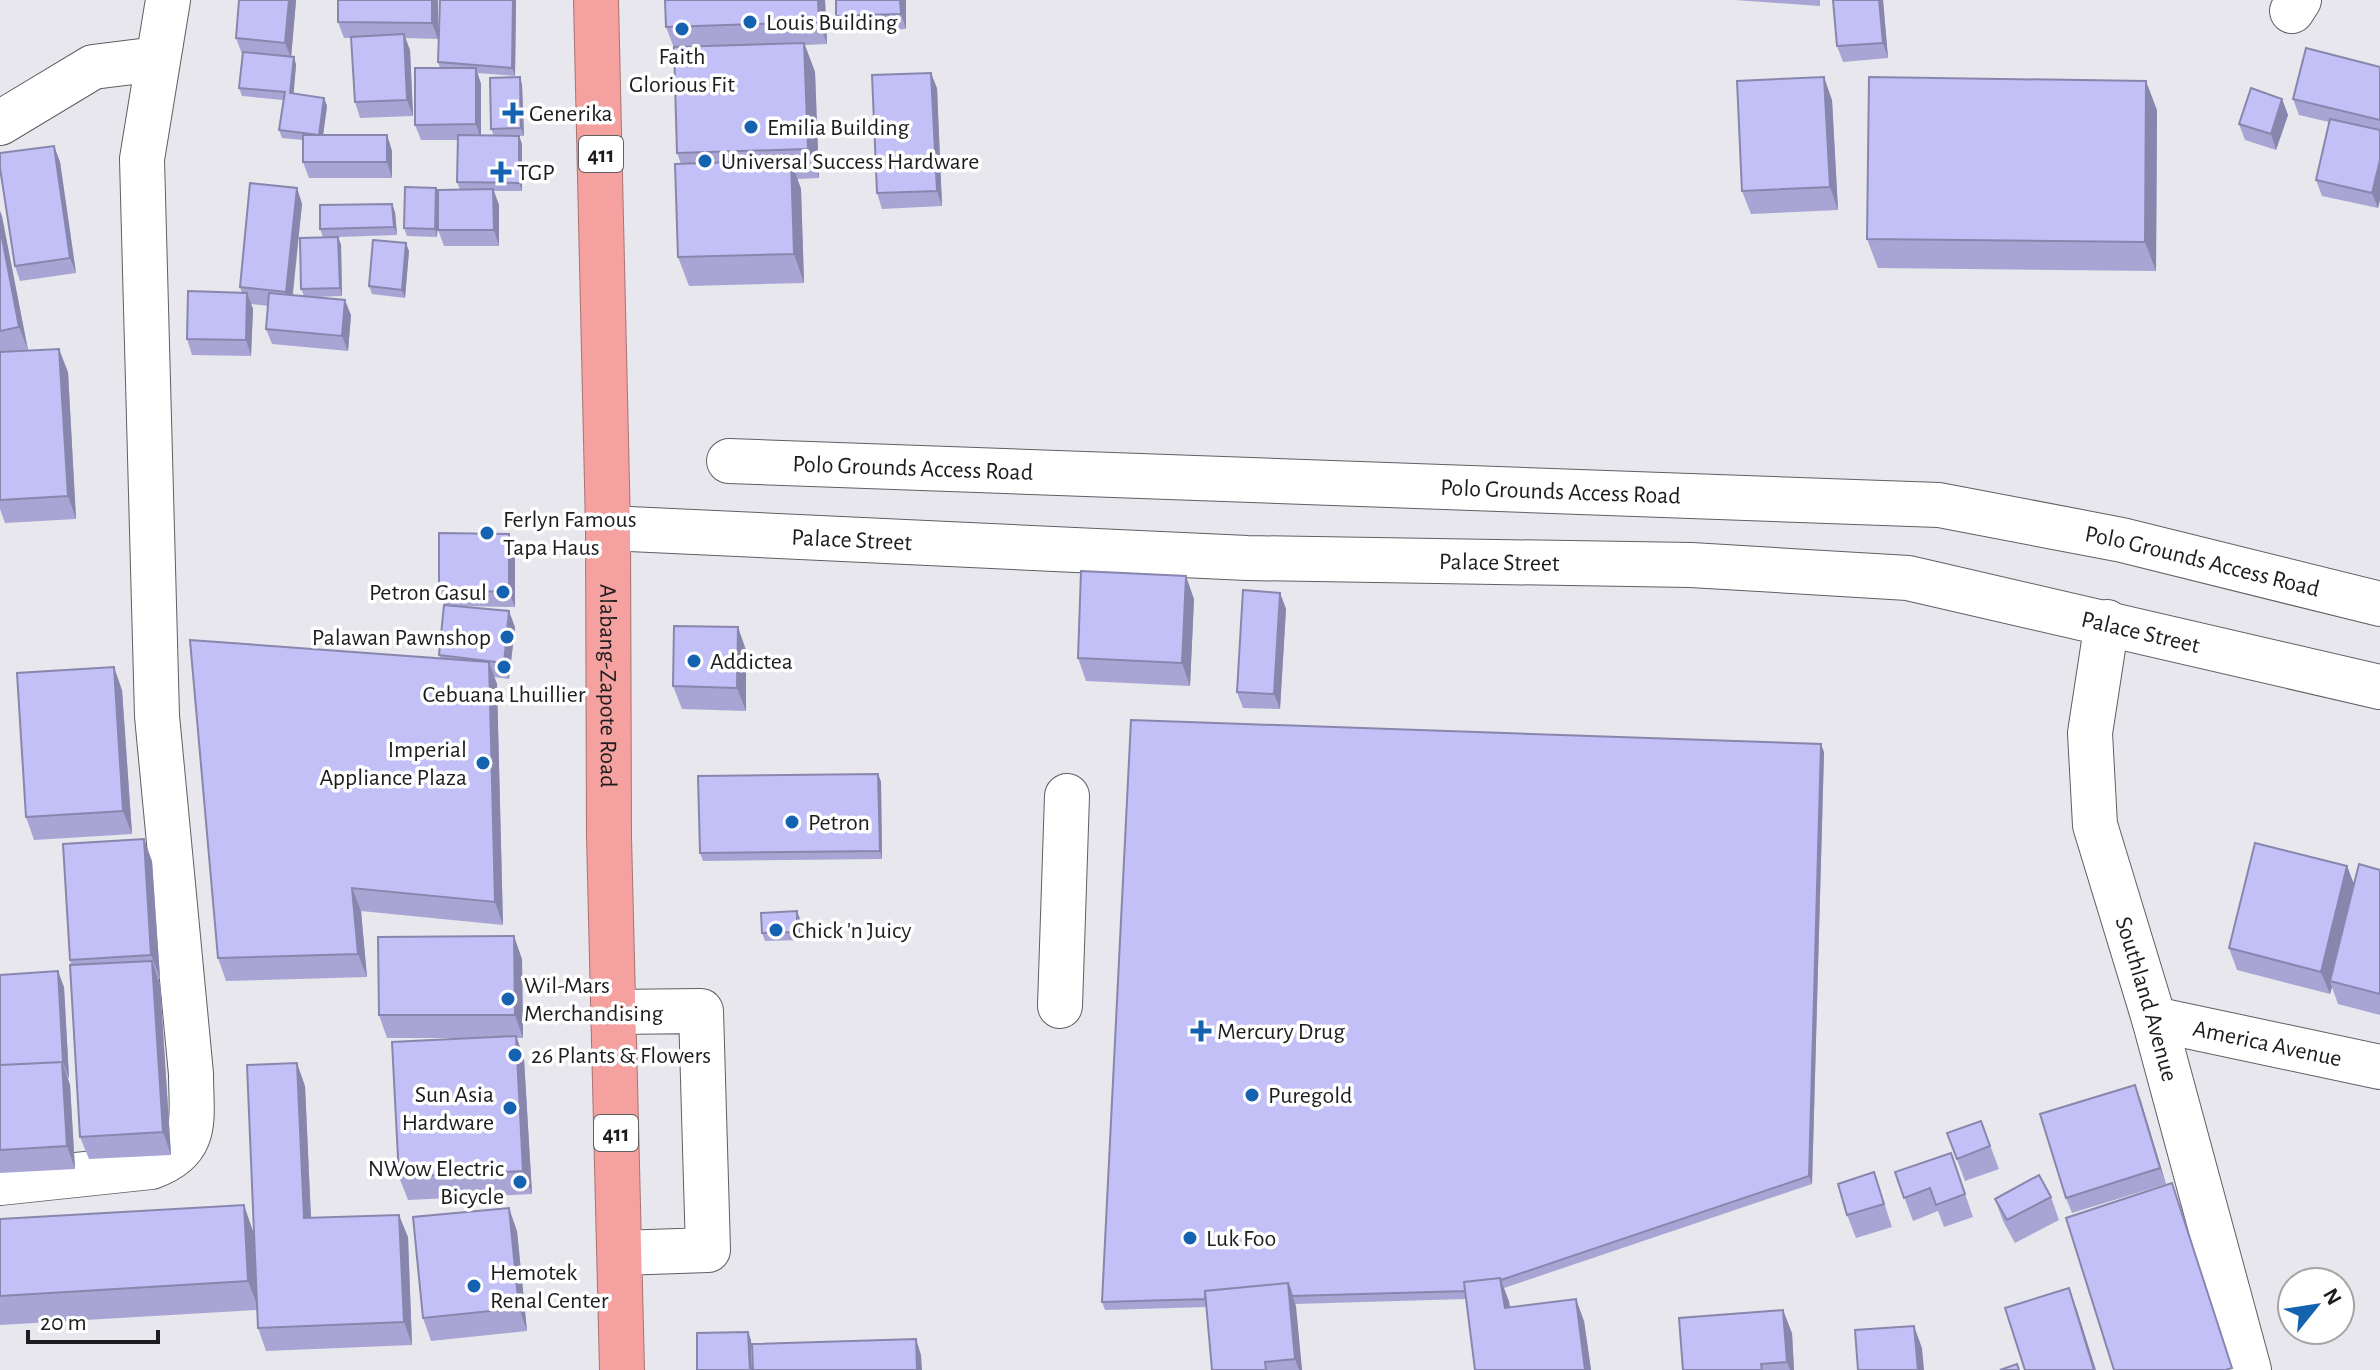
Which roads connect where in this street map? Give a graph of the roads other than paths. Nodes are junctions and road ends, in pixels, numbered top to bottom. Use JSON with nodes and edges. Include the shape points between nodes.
{"nodes":[{"id":1,"x":168,"y":0,"type":"edge"},
{"id":2,"x":596,"y":0,"type":"edge"},
{"id":3,"x":157,"y":59,"type":"junction"},
{"id":4,"x":0,"y":123,"type":"edge"},
{"id":5,"x":729,"y":461,"type":"dead end"},
{"id":6,"x":608,"y":528,"type":"junction"},
{"id":7,"x":2380,"y":604,"type":"edge"},
{"id":8,"x":2107,"y":622,"type":"junction"},
{"id":9,"x":2380,"y":687,"type":"edge"},
{"id":10,"x":1067,"y":796,"type":"dead end"},
{"id":11,"x":1060,"y":1006,"type":"dead end"},
{"id":12,"x":613,"y":1012,"type":"junction"},
{"id":13,"x":2154,"y":1019,"type":"junction"},
{"id":14,"x":2380,"y":1067,"type":"edge"},
{"id":15,"x":0,"y":1183,"type":"edge"},
{"id":16,"x":620,"y":1253,"type":"junction"},
{"id":17,"x":622,"y":1370,"type":"edge"},
{"id":18,"x":2249,"y":1370,"type":"edge"}],
"edges":[{"from":1,"to":3,"type":"street"},
{"from":2,"to":6,"type":"highway","name":"Alabang-Zapote Road","number":"411"},
{"from":3,"to":4,"type":"street","via":[[93,67]]},
{"from":3,"to":15,"type":"street","via":[[142,159],[157,716],[192,1128],[169,1161],[151,1167]]},
{"from":5,"to":7,"type":"street","name":"Polo Grounds Access Road","via":[[1939,505],[2122,540]]},
{"from":6,"to":8,"type":"street","name":"Palace Street","via":[[1247,558],[1691,565],[1892,577]]},
{"from":6,"to":12,"type":"highway","name":"Alabang-Zapote Road","number":"411"},
{"from":8,"to":9,"type":"street","name":"Palace Street"},
{"from":8,"to":13,"type":"street","name":"Southland Avenue","via":[[2090,733],[2095,825]]},
{"from":10,"to":11,"type":"street"},
{"from":12,"to":16,"type":"highway","name":"Alabang-Zapote Road","number":"411"},
{"from":12,"to":16,"type":"street","via":[[701,1011],[708,1250]]},
{"from":13,"to":14,"type":"street","name":"America Avenue"},
{"from":13,"to":18,"type":"street","name":"Southland Avenue"},
{"from":16,"to":17,"type":"highway","name":"Alabang-Zapote Road","number":"411"}]}
